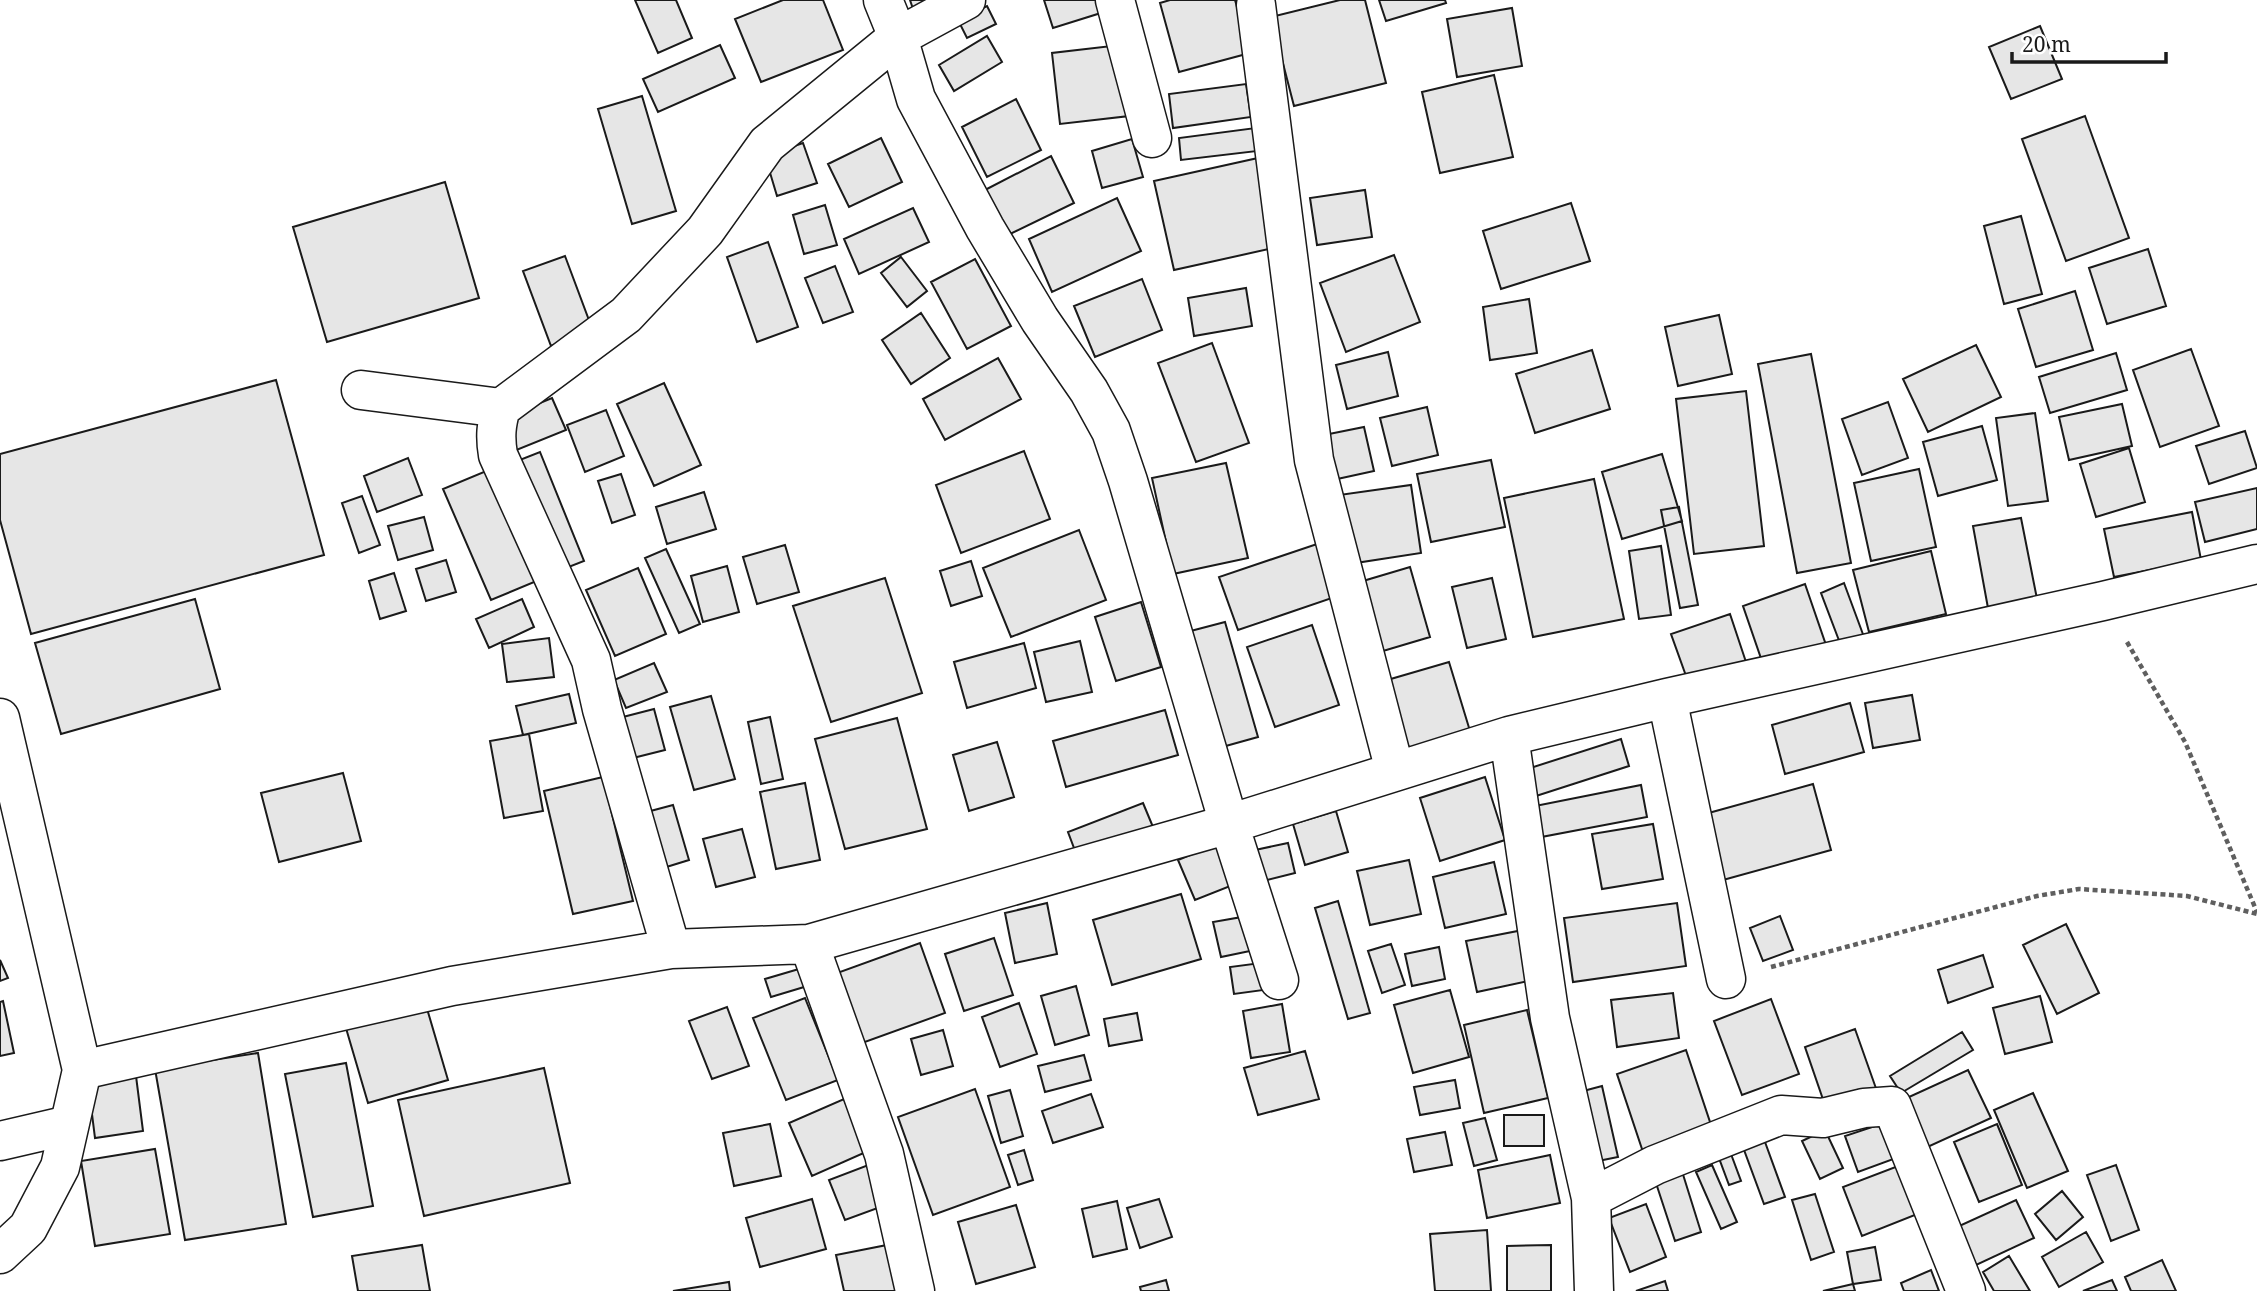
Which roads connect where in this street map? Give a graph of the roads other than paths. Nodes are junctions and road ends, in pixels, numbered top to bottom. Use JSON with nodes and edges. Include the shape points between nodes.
{"nodes":[{"id":1,"x":883,"y":0,"type":"edge"},
{"id":2,"x":966,"y":0,"type":"edge"},
{"id":3,"x":1115,"y":0,"type":"edge"},
{"id":4,"x":1256,"y":5,"type":"dead end"},
{"id":5,"x":898,"y":37,"type":"junction"},
{"id":6,"x":1152,"y":138,"type":"dead end"},
{"id":7,"x":361,"y":390,"type":"dead end"},
{"id":8,"x":501,"y":408,"type":"junction"},
{"id":9,"x":2257,"y":564,"type":"edge"},
{"id":10,"x":1667,"y":698,"type":"junction"},
{"id":11,"x":0,"y":718,"type":"edge"},
{"id":12,"x":1509,"y":736,"type":"junction"},
{"id":13,"x":1395,"y":771,"type":"junction"},
{"id":14,"x":1229,"y":824,"type":"junction"},
{"id":15,"x":808,"y":944,"type":"junction"},
{"id":16,"x":671,"y":949,"type":"junction"},
{"id":17,"x":1726,"y":979,"type":"road end"},
{"id":18,"x":1279,"y":980,"type":"dead end"},
{"id":19,"x":82,"y":1070,"type":"junction"},
{"id":20,"x":69,"y":1125,"type":"junction"},
{"id":21,"x":0,"y":1141,"type":"edge"},
{"id":22,"x":1591,"y":1198,"type":"junction"},
{"id":23,"x":0,"y":1254,"type":"edge"},
{"id":24,"x":915,"y":1291,"type":"edge"},
{"id":25,"x":1594,"y":1291,"type":"edge"},
{"id":26,"x":1966,"y":1291,"type":"edge"}],
"edges":[{"from":1,"to":5,"type":"street"},
{"from":2,"to":5,"type":"street"},
{"from":3,"to":6,"type":"street"},
{"from":4,"to":13,"type":"street","via":[[1314,460]]},
{"from":5,"to":8,"type":"street","via":[[767,144],[705,231],[626,315]]},
{"from":5,"to":14,"type":"street","via":[[916,99],[953,169],[1111,431]]},
{"from":7,"to":8,"type":"street"},
{"from":8,"to":16,"type":"street","via":[[495,439],[498,455],[591,660]]},
{"from":9,"to":10,"type":"street"},
{"from":10,"to":12,"type":"street"},
{"from":10,"to":17,"type":"street"},
{"from":11,"to":19,"type":"street"},
{"from":12,"to":13,"type":"street"},
{"from":12,"to":22,"type":"street","via":[[1550,1018]]},
{"from":13,"to":14,"type":"street"},
{"from":14,"to":15,"type":"street"},
{"from":14,"to":18,"type":"street"},
{"from":15,"to":16,"type":"street"},
{"from":15,"to":24,"type":"street","via":[[884,1154]]},
{"from":16,"to":19,"type":"street","via":[[452,986]]},
{"from":19,"to":20,"type":"street"},
{"from":20,"to":21,"type":"street"},
{"from":20,"to":23,"type":"street","via":[[60,1167],[28,1228]]},
{"from":22,"to":25,"type":"street"},
{"from":22,"to":26,"type":"street","via":[[1655,1165],[1781,1115],[1824,1118],[1892,1106]]}]}
